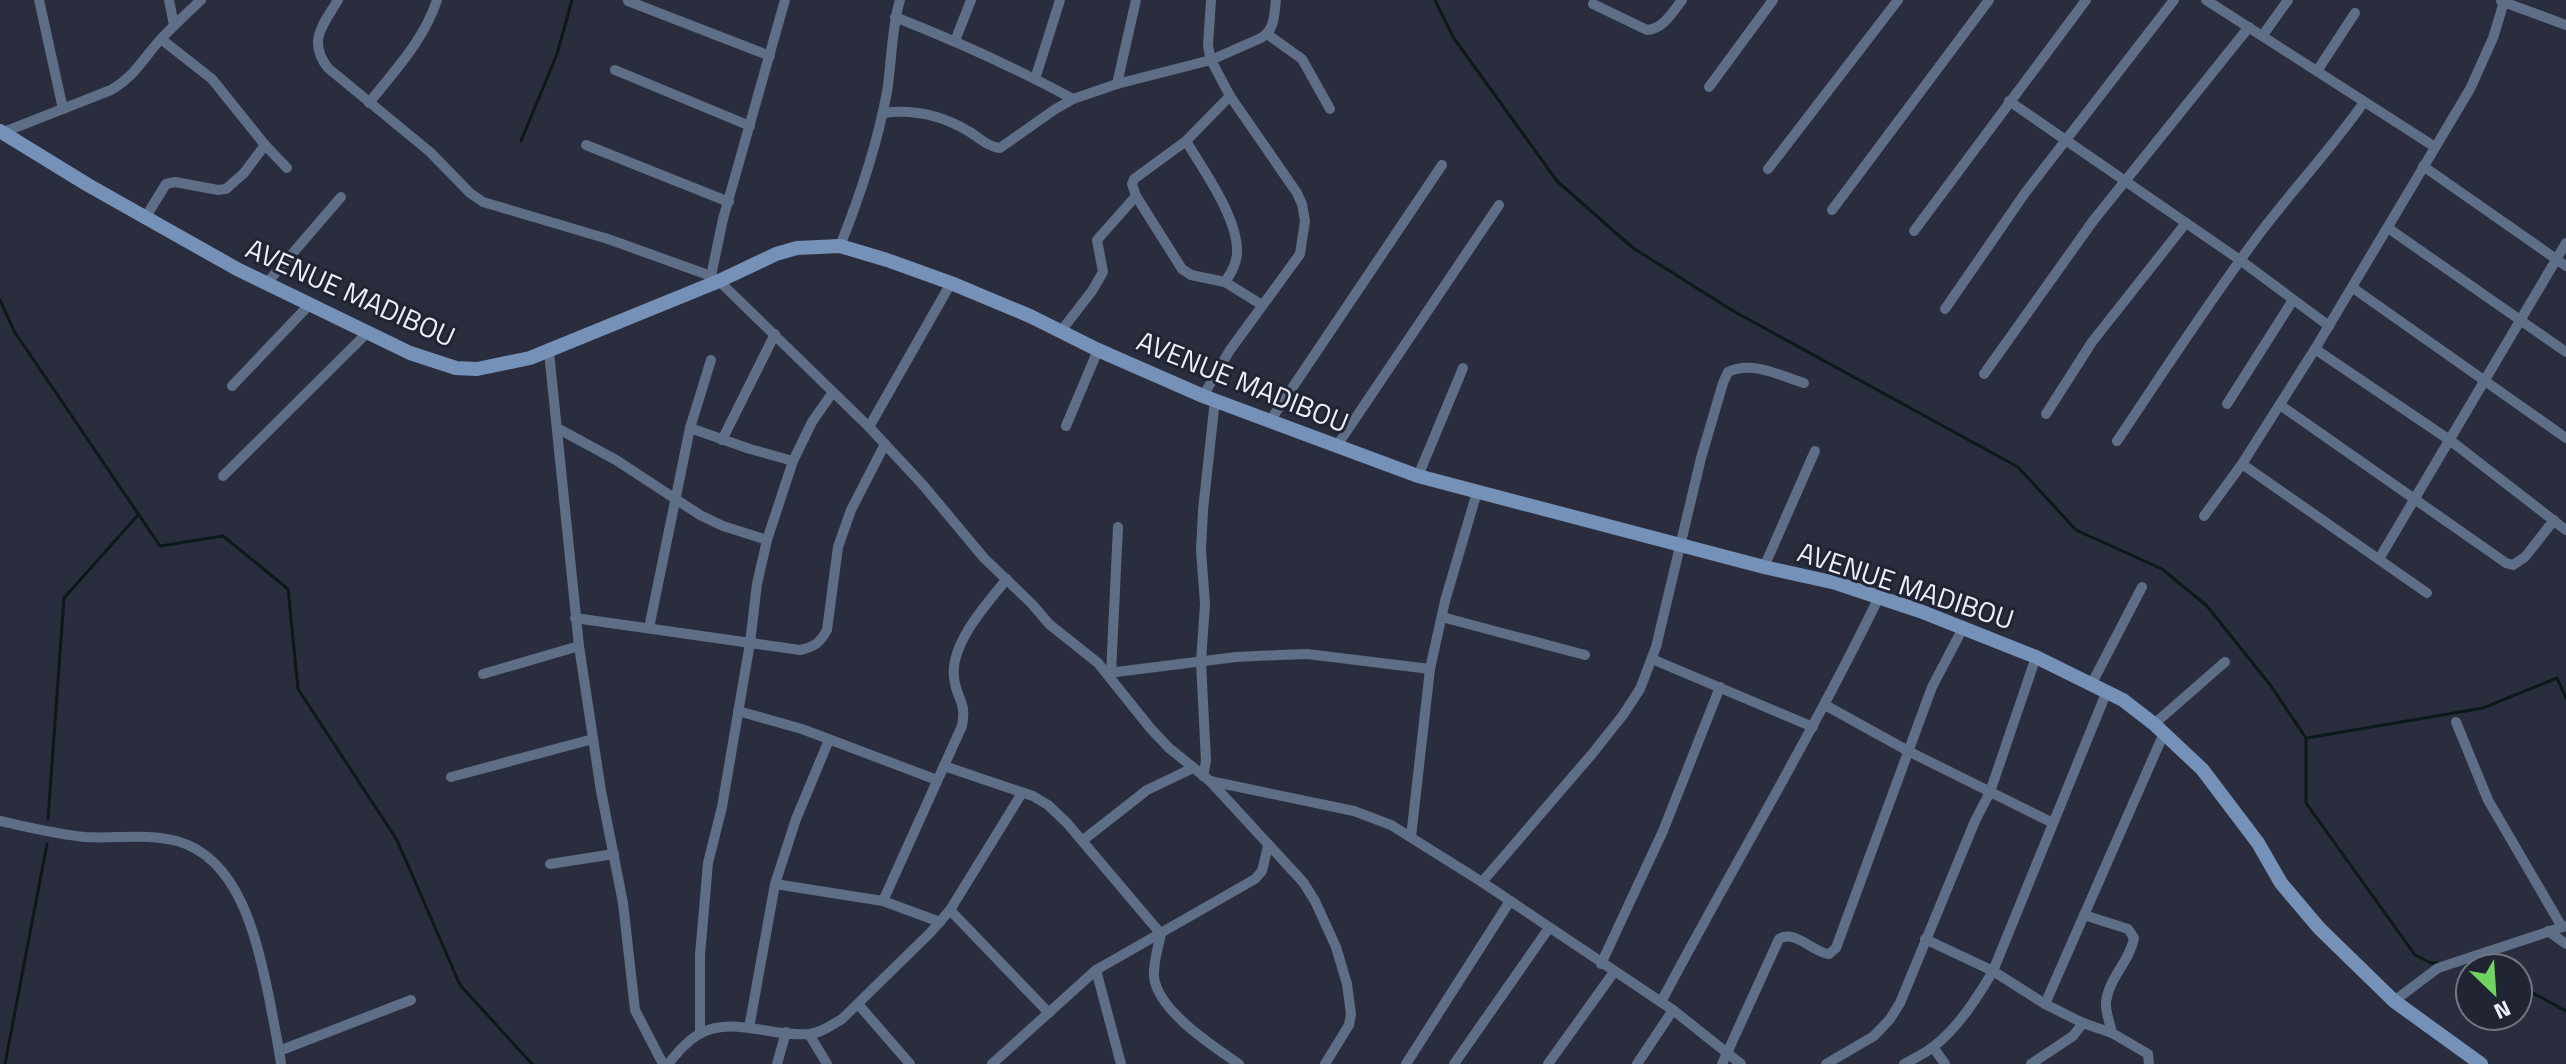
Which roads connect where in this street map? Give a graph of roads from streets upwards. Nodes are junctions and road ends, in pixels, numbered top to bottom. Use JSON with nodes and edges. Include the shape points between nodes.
{"nodes":[{"id":1,"x":39,"y":0,"type":"edge"},
{"id":2,"x":169,"y":0,"type":"edge"},
{"id":3,"x":201,"y":0,"type":"edge"},
{"id":4,"x":338,"y":0,"type":"edge"},
{"id":5,"x":437,"y":0,"type":"edge"},
{"id":6,"x":785,"y":0,"type":"edge"},
{"id":7,"x":900,"y":0,"type":"edge"},
{"id":8,"x":971,"y":0,"type":"edge"},
{"id":9,"x":1060,"y":0,"type":"edge"},
{"id":10,"x":1136,"y":0,"type":"edge"},
{"id":11,"x":1211,"y":0,"type":"edge"},
{"id":12,"x":1276,"y":0,"type":"edge"},
{"id":13,"x":1682,"y":0,"type":"edge"},
{"id":14,"x":1773,"y":0,"type":"edge"},
{"id":15,"x":1898,"y":0,"type":"edge"},
{"id":16,"x":1989,"y":0,"type":"edge"},
{"id":17,"x":2086,"y":0,"type":"edge"},
{"id":18,"x":2174,"y":0,"type":"edge"},
{"id":19,"x":2206,"y":0,"type":"edge"},
{"id":20,"x":2288,"y":0,"type":"edge"},
{"id":21,"x":628,"y":1,"type":"edge"},
{"id":22,"x":2501,"y":1,"type":"edge"},
{"id":23,"x":1593,"y":4,"type":"dead end"},
{"id":24,"x":2355,"y":13,"type":"dead end"},
{"id":25,"x":895,"y":17,"type":"junction"},
{"id":26,"x":174,"y":25,"type":"junction"},
{"id":27,"x":2566,"y":25,"type":"edge"},
{"id":28,"x":2249,"y":27,"type":"junction"},
{"id":29,"x":1267,"y":34,"type":"junction"},
{"id":30,"x":2263,"y":35,"type":"junction"},
{"id":31,"x":161,"y":39,"type":"junction"},
{"id":32,"x":955,"y":41,"type":"junction"},
{"id":33,"x":770,"y":56,"type":"junction"},
{"id":34,"x":1211,"y":60,"type":"junction"},
{"id":35,"x":615,"y":70,"type":"dead end"},
{"id":36,"x":2317,"y":71,"type":"junction"},
{"id":37,"x":1035,"y":79,"type":"junction"},
{"id":38,"x":1117,"y":84,"type":"junction"},
{"id":39,"x":1709,"y":87,"type":"dead end"},
{"id":40,"x":1230,"y":96,"type":"junction"},
{"id":41,"x":1073,"y":99,"type":"junction"},
{"id":42,"x":2009,"y":101,"type":"junction"},
{"id":43,"x":2364,"y":102,"type":"junction"},
{"id":44,"x":369,"y":103,"type":"junction"},
{"id":45,"x":63,"y":109,"type":"junction"},
{"id":46,"x":1330,"y":109,"type":"dead end"},
{"id":47,"x":883,"y":113,"type":"junction"},
{"id":48,"x":750,"y":126,"type":"junction"},
{"id":49,"x":2,"y":132,"type":"edge"},
{"id":50,"x":1186,"y":141,"type":"junction"},
{"id":51,"x":2066,"y":141,"type":"junction"},
{"id":52,"x":265,"y":145,"type":"junction"},
{"id":53,"x":586,"y":145,"type":"dead end"},
{"id":54,"x":2435,"y":147,"type":"junction"},
{"id":55,"x":1442,"y":165,"type":"dead end"},
{"id":56,"x":2423,"y":166,"type":"junction"},
{"id":57,"x":287,"y":168,"type":"dead end"},
{"id":58,"x":1768,"y":169,"type":"dead end"},
{"id":59,"x":2125,"y":180,"type":"junction"},
{"id":60,"x":1136,"y":196,"type":"junction"},
{"id":61,"x":341,"y":197,"type":"dead end"},
{"id":62,"x":729,"y":202,"type":"junction"},
{"id":63,"x":1499,"y":205,"type":"dead end"},
{"id":64,"x":1832,"y":210,"type":"dead end"},
{"id":65,"x":145,"y":218,"type":"junction"},
{"id":66,"x":2186,"y":223,"type":"junction"},
{"id":67,"x":2388,"y":228,"type":"junction"},
{"id":68,"x":1914,"y":231,"type":"dead end"},
{"id":69,"x":2566,"y":243,"type":"edge"},
{"id":70,"x":840,"y":246,"type":"junction"},
{"id":71,"x":2556,"y":259,"type":"junction"},
{"id":72,"x":2240,"y":260,"type":"junction"},
{"id":73,"x":2566,"y":266,"type":"edge"},
{"id":74,"x":715,"y":278,"type":"junction"},
{"id":75,"x":1225,"y":282,"type":"junction"},
{"id":76,"x":267,"y":283,"type":"junction"},
{"id":77,"x":951,"y":283,"type":"junction"},
{"id":78,"x":2353,"y":288,"type":"junction"},
{"id":79,"x":2293,"y":300,"type":"junction"},
{"id":80,"x":310,"y":304,"type":"junction"},
{"id":81,"x":1262,"y":305,"type":"junction"},
{"id":82,"x":1945,"y":309,"type":"dead end"},
{"id":83,"x":2520,"y":322,"type":"junction"},
{"id":84,"x":2329,"y":326,"type":"junction"},
{"id":85,"x":1061,"y":331,"type":"junction"},
{"id":86,"x":368,"y":332,"type":"junction"},
{"id":87,"x":775,"y":334,"type":"junction"},
{"id":88,"x":2315,"y":349,"type":"junction"},
{"id":89,"x":1098,"y":350,"type":"junction"},
{"id":90,"x":549,"y":352,"type":"junction"},
{"id":91,"x":2566,"y":352,"type":"edge"},
{"id":92,"x":711,"y":360,"type":"dead end"},
{"id":93,"x":1463,"y":368,"type":"dead end"},
{"id":94,"x":1984,"y":374,"type":"dead end"},
{"id":95,"x":2486,"y":381,"type":"junction"},
{"id":96,"x":1804,"y":383,"type":"dead end"},
{"id":97,"x":232,"y":386,"type":"dead end"},
{"id":98,"x":833,"y":392,"type":"junction"},
{"id":99,"x":1209,"y":398,"type":"junction"},
{"id":100,"x":2227,"y":404,"type":"dead end"},
{"id":101,"x":2280,"y":405,"type":"junction"},
{"id":102,"x":2046,"y":414,"type":"dead end"},
{"id":103,"x":1270,"y":421,"type":"junction"},
{"id":104,"x":1066,"y":426,"type":"dead end"},
{"id":105,"x":869,"y":427,"type":"junction"},
{"id":106,"x":557,"y":428,"type":"junction"},
{"id":107,"x":690,"y":428,"type":"junction"},
{"id":108,"x":2566,"y":438,"type":"edge"},
{"id":109,"x":722,"y":440,"type":"junction"},
{"id":110,"x":2117,"y":441,"type":"dead end"},
{"id":111,"x":2451,"y":441,"type":"junction"},
{"id":112,"x":885,"y":444,"type":"junction"},
{"id":113,"x":1336,"y":447,"type":"junction"},
{"id":114,"x":1815,"y":451,"type":"dead end"},
{"id":115,"x":793,"y":461,"type":"junction"},
{"id":116,"x":2242,"y":464,"type":"junction"},
{"id":117,"x":223,"y":476,"type":"dead end"},
{"id":118,"x":1418,"y":476,"type":"junction"},
{"id":119,"x":1477,"y":492,"type":"junction"},
{"id":120,"x":675,"y":498,"type":"junction"},
{"id":121,"x":2415,"y":501,"type":"junction"},
{"id":122,"x":2204,"y":516,"type":"dead end"},
{"id":123,"x":2554,"y":520,"type":"junction"},
{"id":124,"x":1118,"y":527,"type":"dead end"},
{"id":125,"x":2566,"y":530,"type":"edge"},
{"id":126,"x":767,"y":540,"type":"junction"},
{"id":127,"x":1680,"y":544,"type":"junction"},
{"id":128,"x":2379,"y":559,"type":"junction"},
{"id":129,"x":1764,"y":567,"type":"junction"},
{"id":130,"x":1007,"y":579,"type":"junction"},
{"id":131,"x":2142,"y":587,"type":"dead end"},
{"id":132,"x":2427,"y":593,"type":"dead end"},
{"id":133,"x":1879,"y":597,"type":"junction"},
{"id":134,"x":1442,"y":617,"type":"junction"},
{"id":135,"x":575,"y":618,"type":"junction"},
{"id":136,"x":649,"y":628,"type":"junction"},
{"id":137,"x":1963,"y":628,"type":"junction"},
{"id":138,"x":750,"y":643,"type":"junction"},
{"id":139,"x":579,"y":646,"type":"junction"},
{"id":140,"x":1585,"y":655,"type":"dead end"},
{"id":141,"x":2036,"y":657,"type":"junction"},
{"id":142,"x":1652,"y":659,"type":"junction"},
{"id":143,"x":1201,"y":662,"type":"junction"},
{"id":144,"x":2225,"y":662,"type":"dead end"},
{"id":145,"x":1430,"y":669,"type":"junction"},
{"id":146,"x":1110,"y":673,"type":"junction"},
{"id":147,"x":483,"y":674,"type":"dead end"},
{"id":148,"x":2092,"y":683,"type":"junction"},
{"id":149,"x":1720,"y":687,"type":"junction"},
{"id":150,"x":2107,"y":691,"type":"junction"},
{"id":151,"x":1825,"y":705,"type":"junction"},
{"id":152,"x":738,"y":711,"type":"junction"},
{"id":153,"x":2456,"y":722,"type":"dead end"},
{"id":154,"x":1813,"y":727,"type":"junction"},
{"id":155,"x":2159,"y":728,"type":"junction"},
{"id":156,"x":593,"y":739,"type":"junction"},
{"id":157,"x":829,"y":740,"type":"junction"},
{"id":158,"x":1910,"y":752,"type":"junction"},
{"id":159,"x":944,"y":766,"type":"junction"},
{"id":160,"x":1193,"y":768,"type":"junction"},
{"id":161,"x":451,"y":777,"type":"dead end"},
{"id":162,"x":1207,"y":778,"type":"junction"},
{"id":163,"x":937,"y":780,"type":"junction"},
{"id":164,"x":1990,"y":792,"type":"junction"},
{"id":165,"x":1022,"y":793,"type":"junction"},
{"id":166,"x":0,"y":821,"type":"edge"},
{"id":167,"x":2053,"y":823,"type":"junction"},
{"id":168,"x":1411,"y":837,"type":"junction"},
{"id":169,"x":1082,"y":841,"type":"junction"},
{"id":170,"x":1268,"y":846,"type":"junction"},
{"id":171,"x":614,"y":854,"type":"junction"},
{"id":172,"x":550,"y":864,"type":"dead end"},
{"id":173,"x":1482,"y":882,"type":"junction"},
{"id":174,"x":775,"y":884,"type":"junction"},
{"id":175,"x":883,"y":901,"type":"junction"},
{"id":176,"x":1510,"y":901,"type":"junction"},
{"id":177,"x":950,"y":910,"type":"junction"},
{"id":178,"x":2084,"y":915,"type":"junction"},
{"id":179,"x":940,"y":922,"type":"junction"},
{"id":180,"x":2564,"y":927,"type":"edge"},
{"id":181,"x":1549,"y":928,"type":"junction"},
{"id":182,"x":2548,"y":931,"type":"junction"},
{"id":183,"x":1161,"y":934,"type":"junction"},
{"id":184,"x":1925,"y":939,"type":"junction"},
{"id":185,"x":2566,"y":944,"type":"edge"},
{"id":186,"x":1601,"y":964,"type":"junction"},
{"id":187,"x":1096,"y":970,"type":"junction"},
{"id":188,"x":1993,"y":971,"type":"junction"},
{"id":189,"x":1614,"y":972,"type":"junction"},
{"id":190,"x":411,"y":1000,"type":"dead end"},
{"id":191,"x":2394,"y":1001,"type":"junction"},
{"id":192,"x":1661,"y":1002,"type":"junction"},
{"id":193,"x":858,"y":1004,"type":"junction"},
{"id":194,"x":2045,"y":1004,"type":"junction"},
{"id":195,"x":1673,"y":1010,"type":"junction"},
{"id":196,"x":1049,"y":1013,"type":"junction"},
{"id":197,"x":2083,"y":1023,"type":"junction"},
{"id":198,"x":749,"y":1028,"type":"junction"},
{"id":199,"x":786,"y":1032,"type":"junction"},
{"id":200,"x":2112,"y":1033,"type":"junction"},
{"id":201,"x":700,"y":1034,"type":"junction"},
{"id":202,"x":809,"y":1034,"type":"junction"},
{"id":203,"x":1933,"y":1047,"type":"junction"},
{"id":204,"x":279,"y":1051,"type":"junction"},
{"id":205,"x":1725,"y":1059,"type":"edge"},
{"id":206,"x":1458,"y":1063,"type":"edge"},
{"id":207,"x":281,"y":1064,"type":"edge"},
{"id":208,"x":665,"y":1064,"type":"edge"},
{"id":209,"x":777,"y":1064,"type":"edge"},
{"id":210,"x":827,"y":1064,"type":"edge"},
{"id":211,"x":910,"y":1064,"type":"edge"},
{"id":212,"x":992,"y":1064,"type":"edge"},
{"id":213,"x":1121,"y":1064,"type":"edge"},
{"id":214,"x":1239,"y":1064,"type":"edge"},
{"id":215,"x":1325,"y":1064,"type":"edge"},
{"id":216,"x":1406,"y":1064,"type":"edge"},
{"id":217,"x":1548,"y":1064,"type":"edge"},
{"id":218,"x":1637,"y":1064,"type":"edge"},
{"id":219,"x":1741,"y":1064,"type":"edge"},
{"id":220,"x":1826,"y":1064,"type":"edge"},
{"id":221,"x":1904,"y":1064,"type":"edge"},
{"id":222,"x":1945,"y":1064,"type":"edge"},
{"id":223,"x":2031,"y":1064,"type":"edge"},
{"id":224,"x":2149,"y":1064,"type":"edge"},
{"id":225,"x":2481,"y":1064,"type":"edge"}],
"edges":[{"from":1,"to":45,"type":"street"},
{"from":2,"to":26,"type":"street"},
{"from":3,"to":26,"type":"street"},
{"from":4,"to":44,"type":"street","via":[[318,33],[318,50],[328,68]]},
{"from":5,"to":44,"type":"street","via":[[416,44]]},
{"from":6,"to":33,"type":"street"},
{"from":7,"to":25,"type":"street"},
{"from":8,"to":32,"type":"street"},
{"from":9,"to":37,"type":"street"},
{"from":10,"to":38,"type":"street"},
{"from":11,"to":34,"type":"street"},
{"from":12,"to":29,"type":"street"},
{"from":13,"to":23,"type":"street","via":[[1662,25],[1647,30]]},
{"from":14,"to":39,"type":"street"},
{"from":15,"to":58,"type":"street"},
{"from":16,"to":64,"type":"street"},
{"from":17,"to":42,"type":"street"},
{"from":18,"to":51,"type":"street"},
{"from":19,"to":28,"type":"street"},
{"from":20,"to":30,"type":"street"},
{"from":21,"to":33,"type":"street"},
{"from":22,"to":27,"type":"street"},
{"from":22,"to":54,"type":"street","via":[[2478,73]]},
{"from":24,"to":36,"type":"street"},
{"from":25,"to":32,"type":"street"},
{"from":25,"to":47,"type":"street"},
{"from":26,"to":31,"type":"street"},
{"from":28,"to":30,"type":"street"},
{"from":28,"to":59,"type":"street"},
{"from":29,"to":34,"type":"street"},
{"from":29,"to":46,"type":"street","via":[[1302,59]]},
{"from":30,"to":36,"type":"street"},
{"from":31,"to":45,"type":"street","via":[[125,81]]},
{"from":31,"to":52,"type":"street","via":[[212,79]]},
{"from":32,"to":37,"type":"street"},
{"from":33,"to":48,"type":"street"},
{"from":34,"to":38,"type":"street"},
{"from":34,"to":40,"type":"street"},
{"from":35,"to":48,"type":"street"},
{"from":36,"to":43,"type":"street"},
{"from":37,"to":41,"type":"street"},
{"from":38,"to":41,"type":"street"},
{"from":40,"to":50,"type":"street"},
{"from":40,"to":81,"type":"street","via":[[1302,204],[1300,254]]},
{"from":41,"to":47,"type":"street","via":[[1000,148],[948,120],[910,110]]},
{"from":42,"to":51,"type":"street"},
{"from":42,"to":68,"type":"street"},
{"from":43,"to":54,"type":"street"},
{"from":43,"to":72,"type":"street"},
{"from":44,"to":74,"type":"street","via":[[483,202]]},
{"from":45,"to":49,"type":"street"},
{"from":47,"to":70,"type":"street"},
{"from":48,"to":62,"type":"street"},
{"from":49,"to":65,"type":"street","name":"AVENUE MADIBOU"},
{"from":50,"to":60,"type":"street","via":[[1134,179]]},
{"from":50,"to":75,"type":"street","via":[[1236,239],[1235,265]]},
{"from":51,"to":59,"type":"street"},
{"from":51,"to":82,"type":"street"},
{"from":52,"to":57,"type":"street"},
{"from":52,"to":65,"type":"street","via":[[232,185],[218,190],[166,184]]},
{"from":53,"to":62,"type":"street"},
{"from":54,"to":56,"type":"street"},
{"from":55,"to":103,"type":"street"},
{"from":56,"to":67,"type":"street"},
{"from":56,"to":71,"type":"street"},
{"from":59,"to":66,"type":"street"},
{"from":59,"to":94,"type":"street"},
{"from":60,"to":75,"type":"street","via":[[1182,269]]},
{"from":60,"to":85,"type":"street","via":[[1097,240],[1103,272]]},
{"from":61,"to":76,"type":"street"},
{"from":62,"to":74,"type":"street"},
{"from":63,"to":113,"type":"street"},
{"from":65,"to":76,"type":"street","name":"AVENUE MADIBOU"},
{"from":66,"to":72,"type":"street"},
{"from":66,"to":102,"type":"street","via":[[2092,342]]},
{"from":67,"to":78,"type":"street"},
{"from":67,"to":83,"type":"street"},
{"from":69,"to":71,"type":"street"},
{"from":70,"to":74,"type":"street","name":"AVENUE MADIBOU","via":[[797,248]]},
{"from":70,"to":77,"type":"street","name":"AVENUE MADIBOU"},
{"from":71,"to":73,"type":"street"},
{"from":71,"to":83,"type":"street"},
{"from":72,"to":79,"type":"street"},
{"from":72,"to":110,"type":"street"},
{"from":74,"to":87,"type":"street"},
{"from":74,"to":90,"type":"street","name":"AVENUE MADIBOU"},
{"from":75,"to":81,"type":"street"},
{"from":76,"to":80,"type":"street","name":"AVENUE MADIBOU"},
{"from":77,"to":85,"type":"street","name":"AVENUE MADIBOU"},
{"from":77,"to":105,"type":"street"},
{"from":78,"to":84,"type":"street"},
{"from":78,"to":95,"type":"street"},
{"from":79,"to":84,"type":"street"},
{"from":79,"to":100,"type":"street"},
{"from":80,"to":86,"type":"street","name":"AVENUE MADIBOU"},
{"from":80,"to":97,"type":"street"},
{"from":81,"to":99,"type":"street","via":[[1230,350]]},
{"from":83,"to":91,"type":"street"},
{"from":83,"to":95,"type":"street"},
{"from":84,"to":88,"type":"street"},
{"from":85,"to":89,"type":"street","name":"AVENUE MADIBOU"},
{"from":86,"to":90,"type":"street","name":"AVENUE MADIBOU","via":[[456,368],[501,365]]},
{"from":86,"to":117,"type":"street"},
{"from":87,"to":98,"type":"street"},
{"from":87,"to":109,"type":"street"},
{"from":88,"to":101,"type":"street"},
{"from":88,"to":111,"type":"street"},
{"from":89,"to":99,"type":"street","name":"AVENUE MADIBOU"},
{"from":89,"to":104,"type":"street"},
{"from":90,"to":106,"type":"street"},
{"from":92,"to":107,"type":"street"},
{"from":93,"to":118,"type":"street"},
{"from":95,"to":108,"type":"street"},
{"from":95,"to":111,"type":"street"},
{"from":96,"to":127,"type":"street","via":[[1751,367],[1728,372]]},
{"from":98,"to":105,"type":"street"},
{"from":98,"to":115,"type":"street"},
{"from":99,"to":103,"type":"street","name":"AVENUE MADIBOU"},
{"from":99,"to":143,"type":"street"},
{"from":101,"to":116,"type":"street"},
{"from":101,"to":121,"type":"street"},
{"from":103,"to":113,"type":"street","name":"AVENUE MADIBOU"},
{"from":105,"to":112,"type":"street"},
{"from":106,"to":120,"type":"street"},
{"from":106,"to":135,"type":"street"},
{"from":107,"to":109,"type":"street"},
{"from":107,"to":120,"type":"street"},
{"from":109,"to":115,"type":"street"},
{"from":111,"to":121,"type":"street"},
{"from":111,"to":123,"type":"street"},
{"from":112,"to":130,"type":"street","via":[[967,541]]},
{"from":112,"to":138,"type":"street","via":[[838,547],[827,630],[820,642],[800,650]]},
{"from":113,"to":118,"type":"street","name":"AVENUE MADIBOU"},
{"from":114,"to":129,"type":"street"},
{"from":115,"to":126,"type":"street"},
{"from":116,"to":122,"type":"street"},
{"from":116,"to":128,"type":"street"},
{"from":118,"to":119,"type":"street","name":"AVENUE MADIBOU"},
{"from":119,"to":127,"type":"street","name":"AVENUE MADIBOU"},
{"from":119,"to":134,"type":"street"},
{"from":120,"to":126,"type":"street","via":[[723,526]]},
{"from":120,"to":136,"type":"street"},
{"from":121,"to":123,"type":"street","via":[[2513,565]]},
{"from":121,"to":128,"type":"street"},
{"from":123,"to":125,"type":"street"},
{"from":124,"to":146,"type":"street"},
{"from":126,"to":138,"type":"street"},
{"from":127,"to":129,"type":"street","name":"AVENUE MADIBOU"},
{"from":127,"to":142,"type":"street"},
{"from":128,"to":132,"type":"street"},
{"from":129,"to":133,"type":"street","name":"AVENUE MADIBOU"},
{"from":130,"to":146,"type":"street","via":[[1049,624]]},
{"from":130,"to":159,"type":"street","via":[[970,628],[954,666],[964,714]]},
{"from":131,"to":148,"type":"street"},
{"from":133,"to":137,"type":"street","name":"AVENUE MADIBOU"},
{"from":133,"to":151,"type":"street"},
{"from":134,"to":140,"type":"street"},
{"from":134,"to":145,"type":"street"},
{"from":135,"to":136,"type":"street"},
{"from":135,"to":139,"type":"street"},
{"from":136,"to":138,"type":"street"},
{"from":137,"to":141,"type":"street","name":"AVENUE MADIBOU"},
{"from":137,"to":158,"type":"street","via":[[1932,687]]},
{"from":138,"to":152,"type":"street"},
{"from":139,"to":147,"type":"street"},
{"from":139,"to":156,"type":"street"},
{"from":141,"to":148,"type":"street","name":"AVENUE MADIBOU"},
{"from":141,"to":164,"type":"street"},
{"from":142,"to":149,"type":"street"},
{"from":142,"to":173,"type":"street","via":[[1623,715]]},
{"from":143,"to":145,"type":"street","via":[[1307,654]]},
{"from":143,"to":146,"type":"street"},
{"from":143,"to":162,"type":"street"},
{"from":144,"to":155,"type":"street"},
{"from":145,"to":168,"type":"street"},
{"from":146,"to":160,"type":"street","via":[[1151,729]]},
{"from":148,"to":150,"type":"street","name":"AVENUE MADIBOU"},
{"from":149,"to":154,"type":"street"},
{"from":149,"to":186,"type":"street","via":[[1680,791]]},
{"from":150,"to":155,"type":"street","name":"AVENUE MADIBOU"},
{"from":150,"to":167,"type":"street"},
{"from":151,"to":154,"type":"street"},
{"from":151,"to":158,"type":"street"},
{"from":152,"to":157,"type":"street"},
{"from":152,"to":201,"type":"street","via":[[708,863]]},
{"from":153,"to":180,"type":"street","via":[[2488,800]]},
{"from":154,"to":192,"type":"street"},
{"from":155,"to":178,"type":"street"},
{"from":155,"to":191,"type":"street","name":"AVENUE MADIBOU","via":[[2210,779],[2281,883],[2319,928]]},
{"from":156,"to":161,"type":"street"},
{"from":156,"to":171,"type":"street"},
{"from":157,"to":163,"type":"street"},
{"from":157,"to":174,"type":"street"},
{"from":158,"to":164,"type":"street"},
{"from":158,"to":205,"type":"street","via":[[1836,948],[1822,953],[1791,936],[1779,939]]},
{"from":159,"to":163,"type":"street"},
{"from":159,"to":165,"type":"street"},
{"from":160,"to":162,"type":"street"},
{"from":160,"to":169,"type":"street","via":[[1147,790]]},
{"from":162,"to":168,"type":"street","via":[[1354,811]]},
{"from":162,"to":170,"type":"street"},
{"from":163,"to":175,"type":"street"},
{"from":164,"to":167,"type":"street"},
{"from":164,"to":184,"type":"street"},
{"from":165,"to":169,"type":"street","via":[[1048,805]]},
{"from":165,"to":177,"type":"street"},
{"from":166,"to":204,"type":"street","via":[[88,837],[156,837],[206,855],[232,888],[254,932]]},
{"from":167,"to":188,"type":"street"},
{"from":168,"to":173,"type":"street"},
{"from":169,"to":183,"type":"street"},
{"from":170,"to":183,"type":"street","via":[[1255,879]]},
{"from":170,"to":215,"type":"street","via":[[1315,901],[1347,984],[1349,1025]]},
{"from":171,"to":172,"type":"street"},
{"from":171,"to":208,"type":"street","via":[[635,1010]]},
{"from":173,"to":176,"type":"street"},
{"from":174,"to":175,"type":"street"},
{"from":174,"to":198,"type":"street"},
{"from":175,"to":179,"type":"street"},
{"from":176,"to":181,"type":"street"},
{"from":176,"to":216,"type":"street"},
{"from":177,"to":179,"type":"street"},
{"from":177,"to":196,"type":"street"},
{"from":178,"to":194,"type":"street"},
{"from":178,"to":200,"type":"street","via":[[2128,929],[2134,938],[2105,1004]]},
{"from":179,"to":193,"type":"street"},
{"from":180,"to":182,"type":"street"},
{"from":181,"to":186,"type":"street"},
{"from":181,"to":206,"type":"street"},
{"from":182,"to":185,"type":"street"},
{"from":182,"to":191,"type":"street","via":[[2438,968]]},
{"from":183,"to":187,"type":"street"},
{"from":183,"to":214,"type":"street","via":[[1156,988],[1207,1041]]},
{"from":184,"to":188,"type":"street"},
{"from":184,"to":220,"type":"street","via":[[1890,1019],[1874,1036]]},
{"from":186,"to":189,"type":"street"},
{"from":187,"to":196,"type":"street"},
{"from":187,"to":213,"type":"street"},
{"from":188,"to":194,"type":"street"},
{"from":188,"to":203,"type":"street","via":[[1978,997]]},
{"from":189,"to":192,"type":"street"},
{"from":189,"to":217,"type":"street"},
{"from":190,"to":204,"type":"street"},
{"from":191,"to":225,"type":"street","name":"AVENUE MADIBOU"},
{"from":192,"to":195,"type":"street"},
{"from":193,"to":202,"type":"street","via":[[828,1028]]},
{"from":193,"to":211,"type":"street"},
{"from":194,"to":197,"type":"street"},
{"from":195,"to":205,"type":"street"},
{"from":195,"to":218,"type":"street"},
{"from":196,"to":212,"type":"street"},
{"from":197,"to":200,"type":"street"},
{"from":197,"to":223,"type":"street","via":[[2073,1036]]},
{"from":198,"to":199,"type":"street"},
{"from":198,"to":201,"type":"street","via":[[713,1028]]},
{"from":199,"to":202,"type":"street"},
{"from":199,"to":209,"type":"street"},
{"from":200,"to":224,"type":"street","via":[[2148,1054]]},
{"from":201,"to":208,"type":"street"},
{"from":202,"to":210,"type":"street"},
{"from":203,"to":221,"type":"street"},
{"from":203,"to":222,"type":"street"},
{"from":204,"to":207,"type":"street"},
{"from":205,"to":219,"type":"street"}]}
